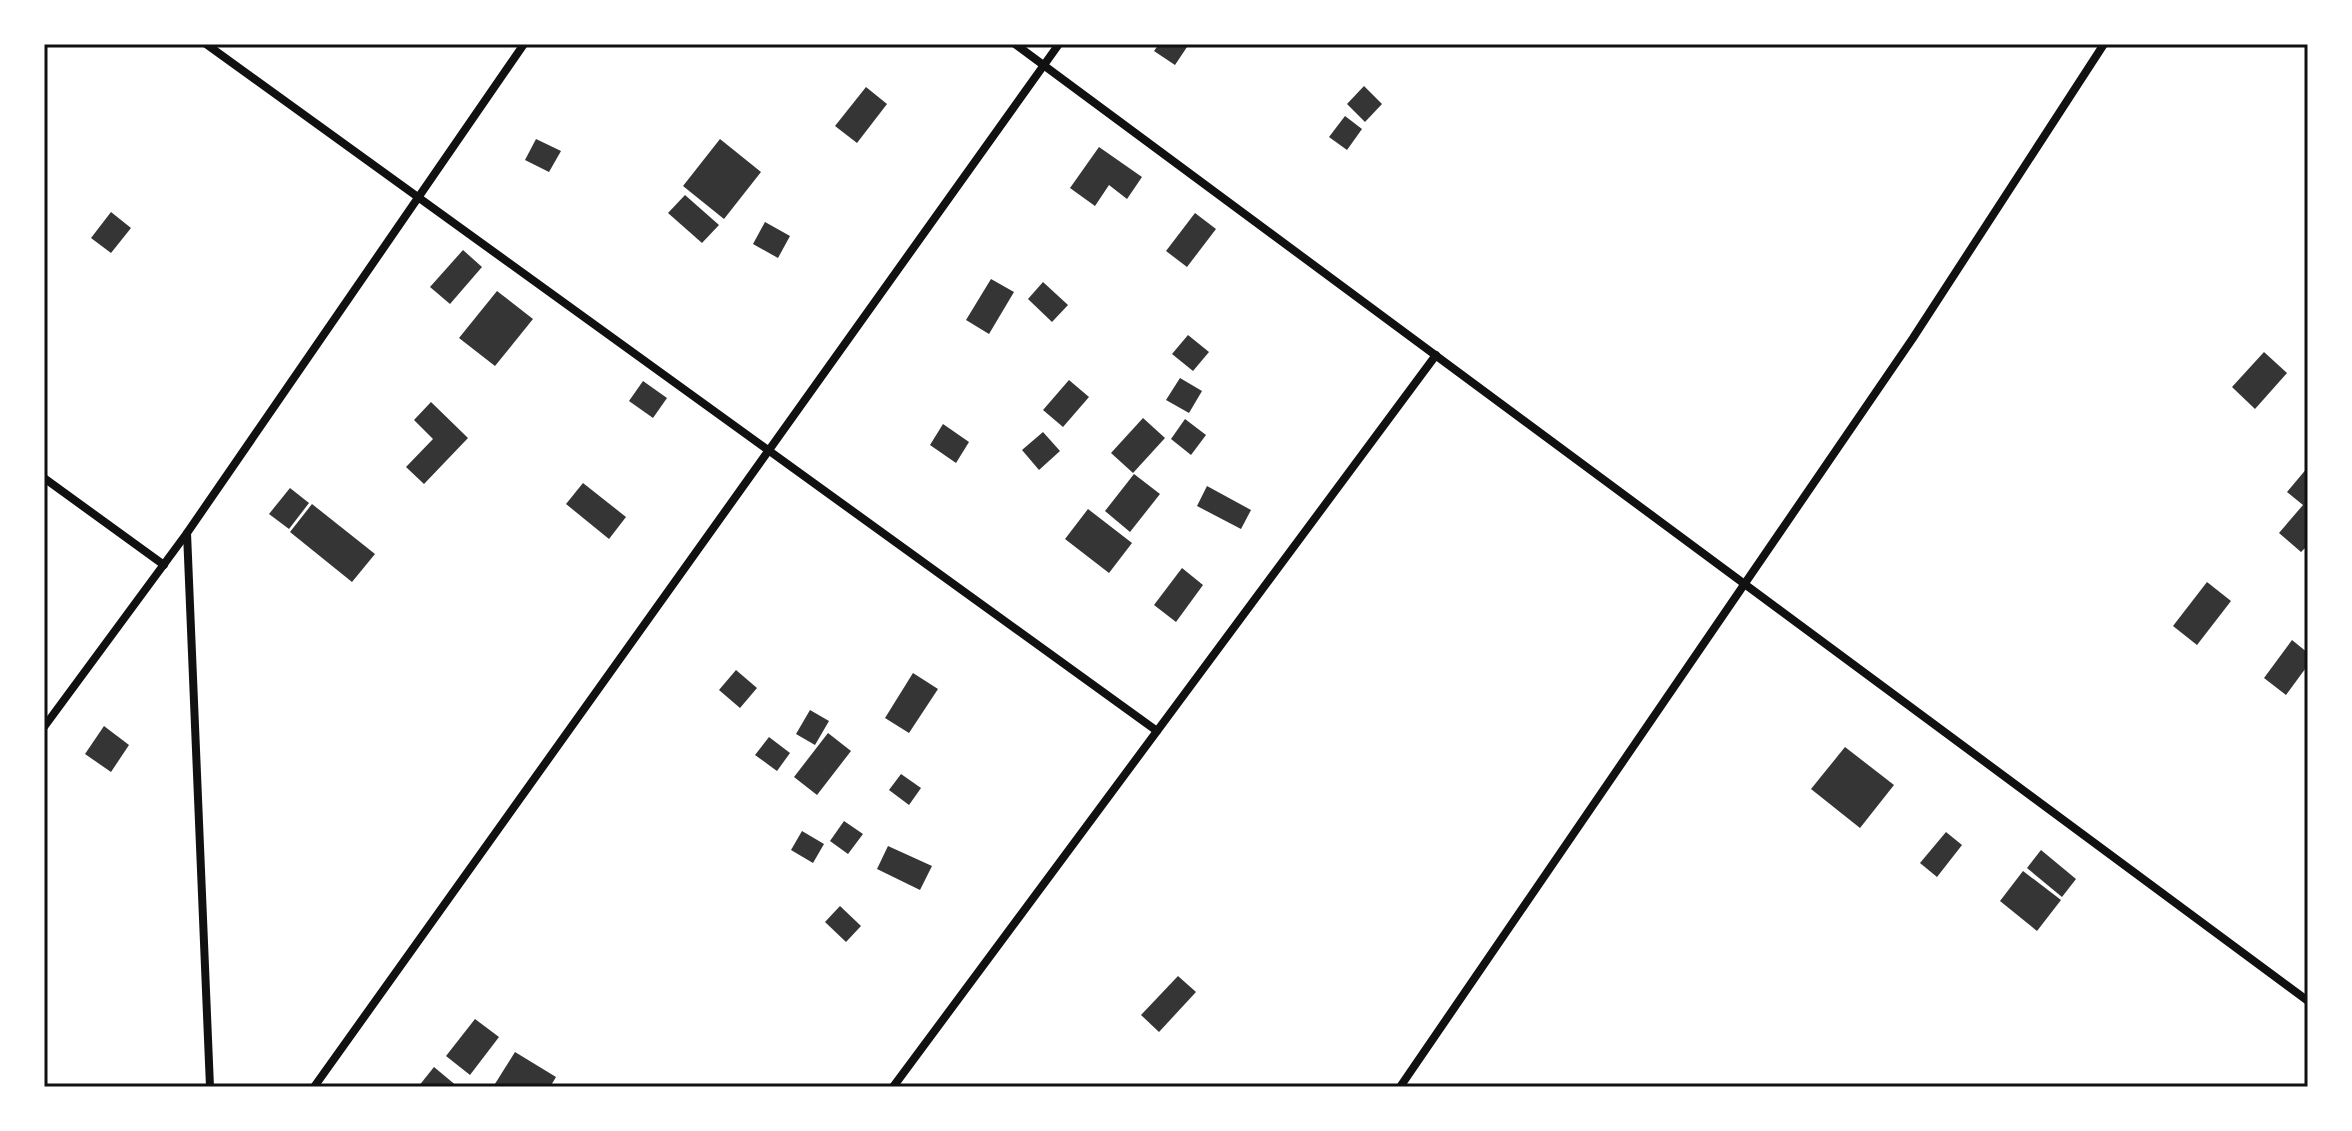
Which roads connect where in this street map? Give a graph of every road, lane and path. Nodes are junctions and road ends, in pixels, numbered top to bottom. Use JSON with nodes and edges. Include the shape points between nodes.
{"nodes":[{"id":1,"x":206,"y":44,"type":"edge"},
{"id":2,"x":524,"y":44,"type":"edge"},
{"id":3,"x":1015,"y":44,"type":"edge"},
{"id":4,"x":1059,"y":44,"type":"edge"},
{"id":5,"x":2104,"y":44,"type":"edge"},
{"id":6,"x":1044,"y":65,"type":"junction"},
{"id":7,"x":418,"y":197,"type":"junction"},
{"id":8,"x":1436,"y":355,"type":"junction"},
{"id":9,"x":769,"y":451,"type":"junction"},
{"id":10,"x":44,"y":478,"type":"edge"},
{"id":11,"x":187,"y":533,"type":"junction"},
{"id":12,"x":164,"y":565,"type":"junction"},
{"id":13,"x":1745,"y":584,"type":"junction"},
{"id":14,"x":44,"y":727,"type":"edge"},
{"id":15,"x":1157,"y":731,"type":"junction"},
{"id":16,"x":2308,"y":1001,"type":"edge"},
{"id":17,"x":210,"y":1087,"type":"edge"},
{"id":18,"x":314,"y":1087,"type":"edge"},
{"id":19,"x":893,"y":1087,"type":"edge"},
{"id":20,"x":1400,"y":1087,"type":"edge"}],
"edges":[{"from":1,"to":7,"type":"street"},
{"from":2,"to":7,"type":"street"},
{"from":3,"to":6,"type":"street"},
{"from":4,"to":6,"type":"street"},
{"from":5,"to":13,"type":"street"},
{"from":6,"to":8,"type":"street"},
{"from":6,"to":9,"type":"street"},
{"from":7,"to":9,"type":"street"},
{"from":7,"to":11,"type":"street"},
{"from":8,"to":13,"type":"street"},
{"from":8,"to":15,"type":"street"},
{"from":9,"to":15,"type":"street"},
{"from":9,"to":18,"type":"street"},
{"from":10,"to":12,"type":"street"},
{"from":11,"to":12,"type":"street"},
{"from":11,"to":17,"type":"street"},
{"from":12,"to":14,"type":"street"},
{"from":13,"to":16,"type":"street"},
{"from":13,"to":20,"type":"street"},
{"from":15,"to":19,"type":"street"}]}
